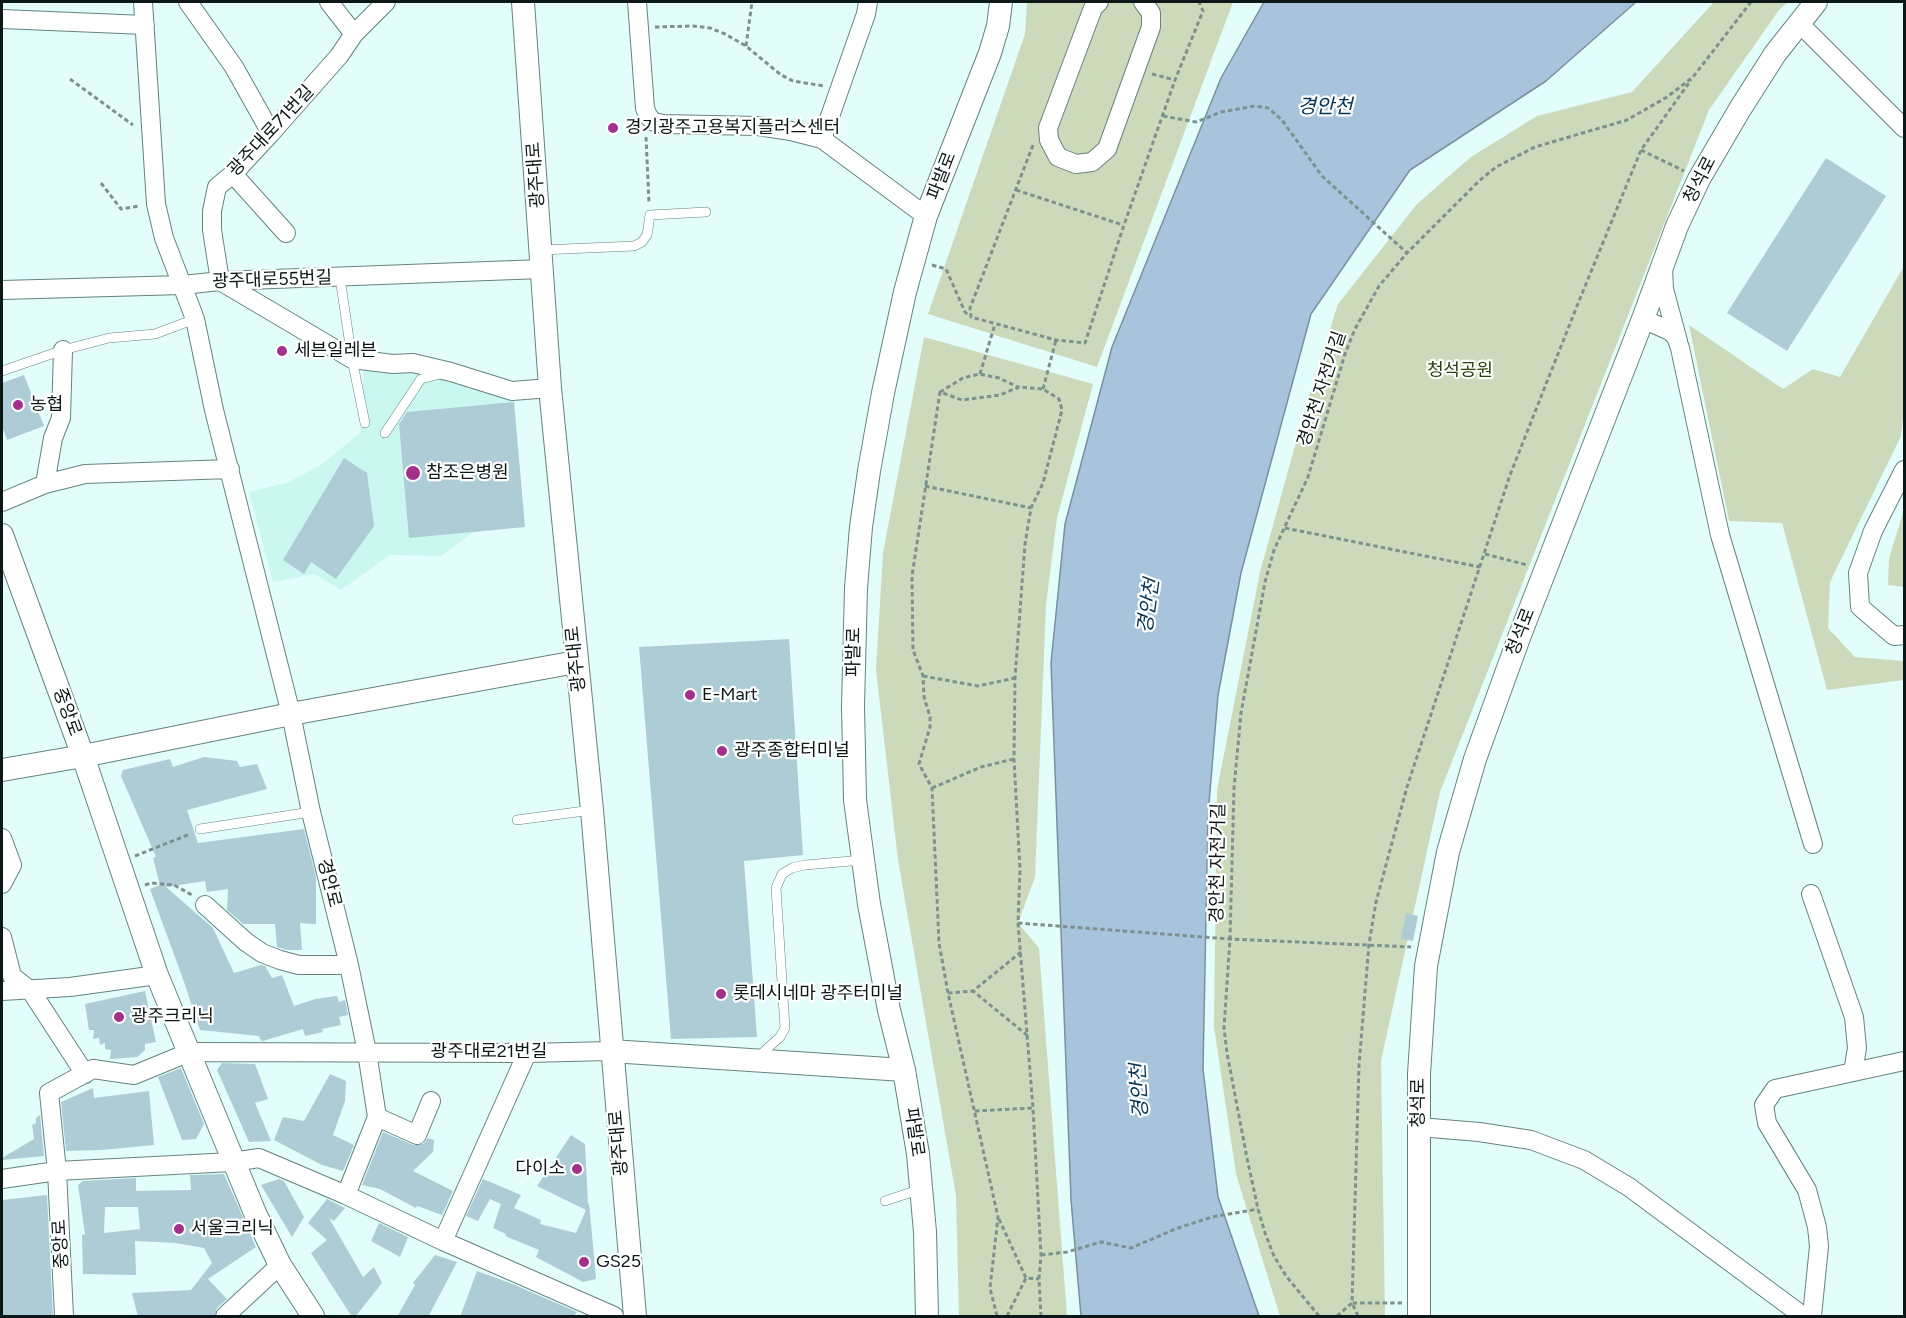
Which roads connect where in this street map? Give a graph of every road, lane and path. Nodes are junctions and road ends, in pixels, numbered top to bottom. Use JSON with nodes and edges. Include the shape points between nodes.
{"nodes":[{"id":1,"x":143,"y":2,"type":"edge"},
{"id":2,"x":188,"y":2,"type":"edge"},
{"id":3,"x":329,"y":2,"type":"edge"},
{"id":4,"x":386,"y":2,"type":"edge"},
{"id":5,"x":523,"y":2,"type":"edge"},
{"id":6,"x":637,"y":2,"type":"edge"},
{"id":7,"x":752,"y":2,"type":"edge"},
{"id":8,"x":868,"y":2,"type":"edge"},
{"id":9,"x":1002,"y":2,"type":"edge"},
{"id":10,"x":1099,"y":2,"type":"edge"},
{"id":11,"x":1143,"y":2,"type":"edge"},
{"id":12,"x":1199,"y":2,"type":"edge"},
{"id":13,"x":1751,"y":2,"type":"edge"},
{"id":14,"x":1816,"y":2,"type":"edge"},
{"id":15,"x":2,"y":19,"type":"edge"},
{"id":16,"x":1799,"y":22,"type":"junction"},
{"id":17,"x":145,"y":25,"type":"junction"},
{"id":18,"x":639,"y":28,"type":"junction"},
{"id":19,"x":354,"y":34,"type":"junction"},
{"id":20,"x":746,"y":46,"type":"junction"},
{"id":21,"x":1136,"y":69,"type":"junction"},
{"id":22,"x":1693,"y":77,"type":"junction"},
{"id":23,"x":69,"y":79,"type":"dead end"},
{"id":24,"x":1175,"y":80,"type":"junction"},
{"id":25,"x":840,"y":89,"type":"junction"},
{"id":26,"x":645,"y":108,"type":"junction"},
{"id":27,"x":1162,"y":116,"type":"junction"},
{"id":28,"x":1905,"y":128,"type":"edge"},
{"id":29,"x":271,"y":133,"type":"junction"},
{"id":30,"x":822,"y":139,"type":"junction"},
{"id":31,"x":153,"y":142,"type":"junction"},
{"id":32,"x":1641,"y":150,"type":"junction"},
{"id":33,"x":233,"y":174,"type":"junction"},
{"id":34,"x":1699,"y":179,"type":"junction"},
{"id":35,"x":101,"y":183,"type":"dead end"},
{"id":36,"x":156,"y":204,"type":"junction"},
{"id":37,"x":706,"y":212,"type":"dead end"},
{"id":38,"x":650,"y":215,"type":"junction"},
{"id":39,"x":926,"y":216,"type":"junction"},
{"id":40,"x":1124,"y":225,"type":"junction"},
{"id":41,"x":286,"y":233,"type":"dead end"},
{"id":42,"x":1407,"y":253,"type":"junction"},
{"id":43,"x":542,"y":259,"type":"junction"},
{"id":44,"x":914,"y":260,"type":"junction"},
{"id":45,"x":1663,"y":264,"type":"junction"},
{"id":46,"x":340,"y":278,"type":"junction"},
{"id":47,"x":220,"y":281,"type":"junction"},
{"id":48,"x":183,"y":285,"type":"junction"},
{"id":49,"x":2,"y":290,"type":"edge"},
{"id":50,"x":971,"y":317,"type":"junction"},
{"id":51,"x":195,"y":319,"type":"junction"},
{"id":52,"x":1643,"y":319,"type":"junction"},
{"id":53,"x":995,"y":324,"type":"junction"},
{"id":54,"x":1056,"y":340,"type":"junction"},
{"id":55,"x":1680,"y":348,"type":"junction"},
{"id":56,"x":63,"y":350,"type":"junction"},
{"id":57,"x":352,"y":359,"type":"junction"},
{"id":58,"x":2,"y":371,"type":"edge"},
{"id":59,"x":451,"y":372,"type":"junction"},
{"id":60,"x":979,"y":374,"type":"junction"},
{"id":61,"x":1019,"y":387,"type":"junction"},
{"id":62,"x":550,"y":388,"type":"junction"},
{"id":63,"x":1043,"y":389,"type":"junction"},
{"id":64,"x":940,"y":392,"type":"junction"},
{"id":65,"x":365,"y":423,"type":"dead end"},
{"id":66,"x":386,"y":433,"type":"dead end"},
{"id":67,"x":230,"y":469,"type":"junction"},
{"id":68,"x":1905,"y":470,"type":"edge"},
{"id":69,"x":45,"y":484,"type":"junction"},
{"id":70,"x":925,"y":486,"type":"junction"},
{"id":71,"x":2,"y":502,"type":"edge"},
{"id":72,"x":1031,"y":508,"type":"junction"},
{"id":73,"x":1284,"y":528,"type":"junction"},
{"id":74,"x":2,"y":536,"type":"edge"},
{"id":75,"x":1485,"y":554,"type":"junction"},
{"id":76,"x":1480,"y":567,"type":"junction"},
{"id":77,"x":1545,"y":570,"type":"junction"},
{"id":78,"x":1905,"y":635,"type":"edge"},
{"id":79,"x":576,"y":662,"type":"junction"},
{"id":80,"x":923,"y":676,"type":"junction"},
{"id":81,"x":1015,"y":678,"type":"junction"},
{"id":82,"x":291,"y":714,"type":"junction"},
{"id":83,"x":83,"y":756,"type":"junction"},
{"id":84,"x":1014,"y":759,"type":"junction"},
{"id":85,"x":7,"y":764,"type":"edge"},
{"id":86,"x":932,"y":789,"type":"junction"},
{"id":87,"x":592,"y":810,"type":"junction"},
{"id":88,"x":311,"y":812,"type":"junction"},
{"id":89,"x":517,"y":820,"type":"dead end"},
{"id":90,"x":200,"y":830,"type":"joint"},
{"id":91,"x":2,"y":838,"type":"edge"},
{"id":92,"x":1813,"y":844,"type":"dead end"},
{"id":93,"x":863,"y":860,"type":"junction"},
{"id":94,"x":120,"y":862,"type":"junction"},
{"id":95,"x":2,"y":884,"type":"edge"},
{"id":96,"x":129,"y":890,"type":"junction"},
{"id":97,"x":1811,"y":894,"type":"dead end"},
{"id":98,"x":205,"y":905,"type":"joint"},
{"id":99,"x":1017,"y":923,"type":"junction"},
{"id":100,"x":2,"y":937,"type":"edge"},
{"id":101,"x":1230,"y":939,"type":"junction"},
{"id":102,"x":1369,"y":944,"type":"junction"},
{"id":103,"x":1428,"y":948,"type":"junction"},
{"id":104,"x":1021,"y":952,"type":"junction"},
{"id":105,"x":349,"y":965,"type":"junction"},
{"id":106,"x":157,"y":975,"type":"junction"},
{"id":107,"x":2,"y":991,"type":"edge"},
{"id":108,"x":31,"y":991,"type":"junction"},
{"id":109,"x":973,"y":991,"type":"junction"},
{"id":110,"x":948,"y":993,"type":"junction"},
{"id":111,"x":1028,"y":1036,"type":"junction"},
{"id":112,"x":611,"y":1051,"type":"junction"},
{"id":113,"x":190,"y":1052,"type":"junction"},
{"id":114,"x":367,"y":1052,"type":"junction"},
{"id":115,"x":528,"y":1053,"type":"junction"},
{"id":116,"x":755,"y":1060,"type":"junction"},
{"id":117,"x":1902,"y":1065,"type":"edge"},
{"id":118,"x":904,"y":1070,"type":"junction"},
{"id":119,"x":1853,"y":1072,"type":"junction"},
{"id":120,"x":85,"y":1074,"type":"junction"},
{"id":121,"x":431,"y":1101,"type":"dead end"},
{"id":122,"x":1033,"y":1108,"type":"junction"},
{"id":123,"x":975,"y":1111,"type":"junction"},
{"id":124,"x":377,"y":1118,"type":"junction"},
{"id":125,"x":1419,"y":1127,"type":"junction"},
{"id":126,"x":232,"y":1162,"type":"junction"},
{"id":127,"x":57,"y":1171,"type":"junction"},
{"id":128,"x":2,"y":1179,"type":"edge"},
{"id":129,"x":921,"y":1188,"type":"junction"},
{"id":130,"x":346,"y":1195,"type":"junction"},
{"id":131,"x":885,"y":1201,"type":"dead end"},
{"id":132,"x":1258,"y":1209,"type":"junction"},
{"id":133,"x":998,"y":1217,"type":"junction"},
{"id":134,"x":443,"y":1241,"type":"junction"},
{"id":135,"x":1041,"y":1255,"type":"junction"},
{"id":136,"x":280,"y":1265,"type":"junction"},
{"id":137,"x":1026,"y":1278,"type":"junction"},
{"id":138,"x":1039,"y":1279,"type":"junction"},
{"id":139,"x":1352,"y":1303,"type":"junction"},
{"id":140,"x":1419,"y":1310,"type":"edge"},
{"id":141,"x":592,"y":1312,"type":"edge"},
{"id":142,"x":64,"y":1317,"type":"edge"},
{"id":143,"x":225,"y":1317,"type":"edge"},
{"id":144,"x":313,"y":1317,"type":"edge"},
{"id":145,"x":614,"y":1317,"type":"edge"},
{"id":146,"x":635,"y":1317,"type":"edge"},
{"id":147,"x":927,"y":1317,"type":"edge"},
{"id":148,"x":997,"y":1317,"type":"edge"},
{"id":149,"x":1007,"y":1317,"type":"edge"},
{"id":150,"x":1041,"y":1317,"type":"edge"},
{"id":151,"x":1320,"y":1317,"type":"edge"},
{"id":152,"x":1337,"y":1317,"type":"edge"},
{"id":153,"x":1358,"y":1317,"type":"edge"},
{"id":154,"x":1803,"y":1317,"type":"edge"},
{"id":155,"x":1812,"y":1317,"type":"edge"}],
"edges":[{"from":1,"to":17,"type":"street","name":"경안로"},
{"from":2,"to":29,"type":"street","via":[[234,68]]},
{"from":3,"to":19,"type":"street"},
{"from":4,"to":19,"type":"street","name":"광주대로71번길"},
{"from":5,"to":43,"type":"street","name":"광주대로"},
{"from":6,"to":18,"type":"street"},
{"from":7,"to":20,"type":"path"},
{"from":8,"to":25,"type":"street"},
{"from":9,"to":39,"type":"street","name":"파발로","via":[[990,53]]},
{"from":10,"to":21,"type":"street","via":[[1093,8],[1048,128],[1058,157],[1076,164],[1092,162],[1107,149]]},
{"from":11,"to":21,"type":"street","via":[[1151,13],[1151,27]]},
{"from":12,"to":24,"type":"path","via":[[1203,11]]},
{"from":13,"to":22,"type":"path","name":"경안천 자전거길"},
{"from":14,"to":16,"type":"street","name":"청석로"},
{"from":15,"to":17,"type":"street"},
{"from":16,"to":28,"type":"street"},
{"from":16,"to":34,"type":"street","name":"청석로","via":[[1740,109]]},
{"from":17,"to":31,"type":"street","name":"경안로"},
{"from":18,"to":20,"type":"path","via":[[710,28]]},
{"from":18,"to":26,"type":"street"},
{"from":19,"to":29,"type":"street","name":"광주대로71번길"},
{"from":20,"to":25,"type":"path","via":[[793,81]]},
{"from":21,"to":24,"type":"path"},
{"from":22,"to":32,"type":"path"},
{"from":22,"to":42,"type":"path","name":"경안천 자전거길","via":[[1668,97],[1627,120],[1534,147],[1496,166]]},
{"from":23,"to":31,"type":"path"},
{"from":24,"to":27,"type":"path"},
{"from":25,"to":30,"type":"street"},
{"from":26,"to":30,"type":"street","via":[[654,122],[663,124],[758,126]]},
{"from":26,"to":38,"type":"path"},
{"from":27,"to":40,"type":"path"},
{"from":27,"to":42,"type":"path","via":[[1196,122],[1221,112],[1255,106],[1268,108],[1282,120],[1322,176]]},
{"from":29,"to":33,"type":"street","name":"광주대로71번길"},
{"from":30,"to":39,"type":"street"},
{"from":31,"to":36,"type":"street","name":"경안로"},
{"from":32,"to":34,"type":"path"},
{"from":32,"to":75,"type":"path","via":[[1510,475]]},
{"from":33,"to":41,"type":"street"},
{"from":33,"to":47,"type":"street","name":"광주대로71번길","via":[[217,187],[213,204],[212,230]]},
{"from":34,"to":45,"type":"street","name":"청석로"},
{"from":35,"to":36,"type":"path","via":[[121,209]]},
{"from":36,"to":48,"type":"street","name":"경안로","via":[[164,238]]},
{"from":37,"to":38,"type":"lane"},
{"from":38,"to":43,"type":"lane","via":[[647,235],[634,246]]},
{"from":39,"to":44,"type":"street","name":"파발로"},
{"from":40,"to":50,"type":"path","via":[[1016,190],[970,308]]},
{"from":40,"to":54,"type":"path","via":[[1085,343]]},
{"from":42,"to":73,"type":"path","name":"경안천 자전거길","via":[[1379,286],[1355,329],[1308,477]]},
{"from":43,"to":46,"type":"street","name":"광주대로55번길"},
{"from":43,"to":62,"type":"street","name":"광주대로"},
{"from":44,"to":50,"type":"path","via":[[946,269],[965,312]]},
{"from":44,"to":93,"type":"street","name":"파발로","via":[[883,393],[861,527],[853,646],[853,753]]},
{"from":45,"to":52,"type":"street","name":"청석로"},
{"from":45,"to":55,"type":"street","via":[[1664,289]]},
{"from":46,"to":47,"type":"street","name":"광주대로55번길"},
{"from":46,"to":57,"type":"lane"},
{"from":47,"to":48,"type":"street","name":"광주대로55번길"},
{"from":47,"to":57,"type":"street"},
{"from":48,"to":49,"type":"street","name":"광주대로55번길"},
{"from":48,"to":51,"type":"street","name":"경안로"},
{"from":50,"to":53,"type":"path"},
{"from":51,"to":56,"type":"lane","via":[[155,334],[109,338]]},
{"from":51,"to":67,"type":"street","name":"경안로"},
{"from":52,"to":55,"type":"street","via":[[1670,331]]},
{"from":52,"to":77,"type":"street","name":"청석로"},
{"from":53,"to":54,"type":"path"},
{"from":53,"to":60,"type":"path"},
{"from":54,"to":63,"type":"path"},
{"from":55,"to":92,"type":"street","via":[[1720,535]]},
{"from":56,"to":58,"type":"lane"},
{"from":56,"to":69,"type":"street","via":[[61,418],[53,438]]},
{"from":57,"to":59,"type":"street","via":[[414,363]]},
{"from":57,"to":65,"type":"lane"},
{"from":59,"to":62,"type":"street","via":[[512,391]]},
{"from":59,"to":66,"type":"lane","via":[[421,379]]},
{"from":60,"to":61,"type":"path"},
{"from":60,"to":64,"type":"path","via":[[963,378]]},
{"from":61,"to":63,"type":"path"},
{"from":61,"to":64,"type":"path","via":[[1000,395],[962,400]]},
{"from":62,"to":79,"type":"street","name":"광주대로"},
{"from":63,"to":72,"type":"path","via":[[1059,399],[1062,410],[1043,483]]},
{"from":64,"to":70,"type":"path"},
{"from":67,"to":69,"type":"street","via":[[85,474]]},
{"from":67,"to":82,"type":"street","name":"경안로"},
{"from":68,"to":78,"type":"street","via":[[1873,531],[1858,573],[1860,608],[1894,636]]},
{"from":69,"to":71,"type":"street"},
{"from":70,"to":72,"type":"path"},
{"from":70,"to":80,"type":"path","via":[[912,576],[913,650]]},
{"from":72,"to":81,"type":"path"},
{"from":73,"to":76,"type":"path"},
{"from":73,"to":101,"type":"path","name":"경안천 자전거길","via":[[1264,582],[1241,713],[1234,788]]},
{"from":74,"to":83,"type":"street","name":"중앙로"},
{"from":75,"to":76,"type":"path"},
{"from":75,"to":77,"type":"path"},
{"from":76,"to":102,"type":"path","via":[[1407,787],[1376,902]]},
{"from":77,"to":103,"type":"street","name":"청석로","via":[[1476,759],[1448,852]]},
{"from":79,"to":82,"type":"street"},
{"from":79,"to":87,"type":"street","name":"광주대로"},
{"from":80,"to":81,"type":"path","via":[[978,686]]},
{"from":80,"to":86,"type":"path","via":[[930,727],[919,764]]},
{"from":81,"to":84,"type":"path"},
{"from":82,"to":83,"type":"street"},
{"from":82,"to":88,"type":"street","name":"경안로"},
{"from":83,"to":85,"type":"street"},
{"from":83,"to":94,"type":"street","name":"중앙로"},
{"from":84,"to":86,"type":"path","via":[[981,766]]},
{"from":84,"to":99,"type":"path","via":[[1020,870]]},
{"from":86,"to":110,"type":"path","via":[[939,943]]},
{"from":87,"to":89,"type":"lane"},
{"from":87,"to":112,"type":"street","name":"광주대로"},
{"from":88,"to":90,"type":"lane"},
{"from":88,"to":105,"type":"street","name":"경안로"},
{"from":90,"to":94,"type":"path"},
{"from":91,"to":95,"type":"street","via":[[12,865]]},
{"from":93,"to":116,"type":"lane","via":[[806,865],[782,874],[776,888],[785,1028]]},
{"from":93,"to":118,"type":"street","name":"파발로","via":[[889,1010]]},
{"from":94,"to":96,"type":"street","name":"중앙로"},
{"from":96,"to":98,"type":"path","via":[[151,883],[174,885]]},
{"from":96,"to":106,"type":"street","name":"중앙로"},
{"from":97,"to":119,"type":"street","via":[[1854,1017],[1857,1048]]},
{"from":98,"to":105,"type":"street","via":[[261,953],[299,965]]},
{"from":99,"to":101,"type":"path","name":"경안천 자전거길"},
{"from":99,"to":104,"type":"path"},
{"from":100,"to":108,"type":"street","via":[[12,976]]},
{"from":101,"to":102,"type":"path"},
{"from":101,"to":132,"type":"path","name":"경안천 자전거길","via":[[1224,1028]]},
{"from":102,"to":103,"type":"path"},
{"from":102,"to":139,"type":"path","via":[[1359,1065]]},
{"from":103,"to":125,"type":"street","name":"청석로","via":[[1420,1035]]},
{"from":104,"to":109,"type":"path"},
{"from":104,"to":111,"type":"path"},
{"from":105,"to":114,"type":"street","name":"경안로"},
{"from":106,"to":108,"type":"street"},
{"from":106,"to":113,"type":"street","name":"중앙로"},
{"from":107,"to":108,"type":"street"},
{"from":108,"to":120,"type":"street"},
{"from":109,"to":110,"type":"path"},
{"from":109,"to":111,"type":"path"},
{"from":110,"to":123,"type":"path"},
{"from":111,"to":122,"type":"path"},
{"from":112,"to":115,"type":"street","name":"광주대로21번길"},
{"from":112,"to":116,"type":"street"},
{"from":112,"to":146,"type":"street","name":"광주대로"},
{"from":113,"to":114,"type":"street","name":"광주대로21번길"},
{"from":113,"to":120,"type":"street","via":[[134,1075],[93,1069]]},
{"from":113,"to":126,"type":"street","name":"중앙로"},
{"from":114,"to":115,"type":"street","name":"광주대로21번길"},
{"from":114,"to":124,"type":"street"},
{"from":115,"to":134,"type":"street"},
{"from":116,"to":118,"type":"street"},
{"from":117,"to":119,"type":"street"},
{"from":118,"to":129,"type":"street","name":"파발로"},
{"from":119,"to":155,"type":"street","via":[[1775,1089],[1764,1105],[1767,1123],[1807,1190],[1817,1227],[1819,1246]]},
{"from":120,"to":127,"type":"street","name":"중앙로","via":[[49,1093]]},
{"from":121,"to":124,"type":"street","via":[[417,1135]]},
{"from":122,"to":123,"type":"path"},
{"from":122,"to":135,"type":"path"},
{"from":123,"to":133,"type":"path"},
{"from":124,"to":130,"type":"street"},
{"from":125,"to":140,"type":"street","name":"청석로"},
{"from":125,"to":154,"type":"street","via":[[1531,1140],[1584,1160],[1629,1187]]},
{"from":126,"to":127,"type":"street"},
{"from":126,"to":130,"type":"street","via":[[259,1158]]},
{"from":126,"to":136,"type":"street","name":"중앙로"},
{"from":127,"to":128,"type":"street"},
{"from":127,"to":142,"type":"street","name":"중앙로"},
{"from":129,"to":131,"type":"lane"},
{"from":129,"to":147,"type":"street","name":"파발로"},
{"from":130,"to":134,"type":"street"},
{"from":132,"to":135,"type":"path","via":[[1212,1217],[1131,1248],[1101,1242]]},
{"from":132,"to":151,"type":"path","name":"경안천 자전거길","via":[[1274,1256]]},
{"from":133,"to":137,"type":"path"},
{"from":133,"to":148,"type":"path","via":[[990,1288]]},
{"from":134,"to":141,"type":"street"},
{"from":135,"to":138,"type":"path"},
{"from":136,"to":143,"type":"street"},
{"from":136,"to":144,"type":"street","name":"중앙로"},
{"from":137,"to":138,"type":"path"},
{"from":137,"to":149,"type":"path"},
{"from":138,"to":150,"type":"path"},
{"from":139,"to":140,"type":"path"},
{"from":139,"to":152,"type":"path"},
{"from":139,"to":153,"type":"path"},
{"from":141,"to":145,"type":"street"}]}
